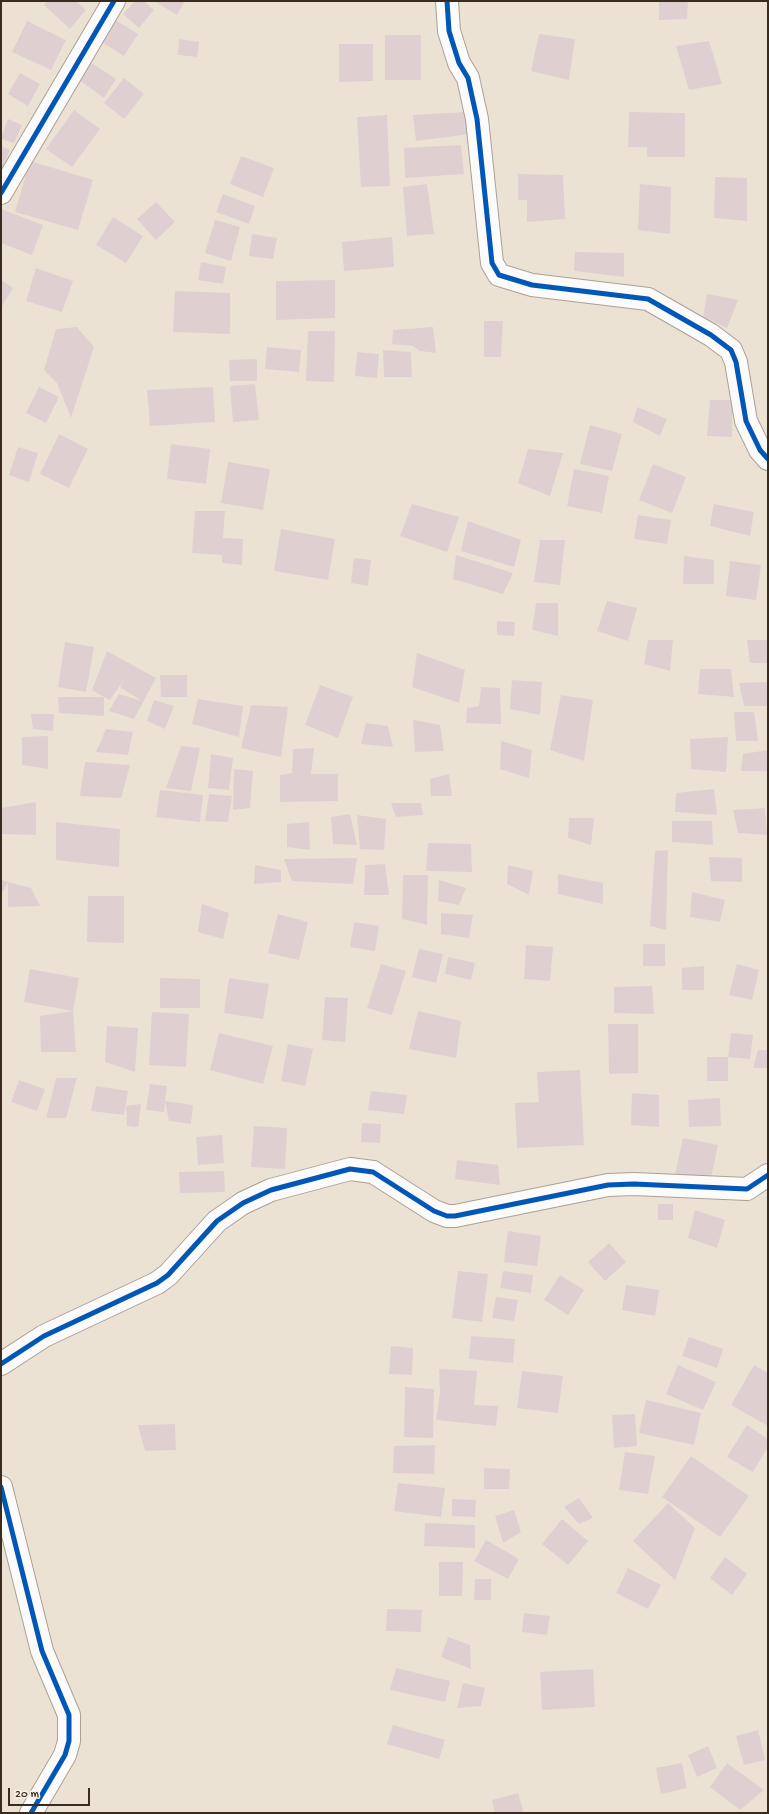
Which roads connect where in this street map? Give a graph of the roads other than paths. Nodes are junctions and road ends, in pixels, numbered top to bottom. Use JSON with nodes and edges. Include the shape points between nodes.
{"nodes":[{"id":1,"x":114,"y":1,"type":"edge"},
{"id":2,"x":447,"y":1,"type":"edge"},
{"id":3,"x":1,"y":193,"type":"edge"},
{"id":4,"x":768,"y":458,"type":"edge"},
{"id":5,"x":768,"y":1175,"type":"edge"},
{"id":6,"x":1,"y":1364,"type":"edge"},
{"id":7,"x":1,"y":1487,"type":"edge"},
{"id":8,"x":31,"y":1813,"type":"edge"}],
"edges":[{"from":1,"to":3,"type":"street"},
{"from":2,"to":4,"type":"street","via":[[449,31],[459,63],[468,78],[477,119],[491,258],[499,275],[532,285],[648,299],[711,335],[731,350],[736,362],[746,421],[760,450]]},
{"from":5,"to":6,"type":"street","via":[[746,1189],[608,1185],[447,1216],[434,1211],[373,1172],[350,1169],[271,1190],[243,1203],[217,1221],[168,1275],[157,1283],[44,1336]]},
{"from":7,"to":8,"type":"street","via":[[42,1651],[69,1715],[69,1740],[65,1756]]}]}
